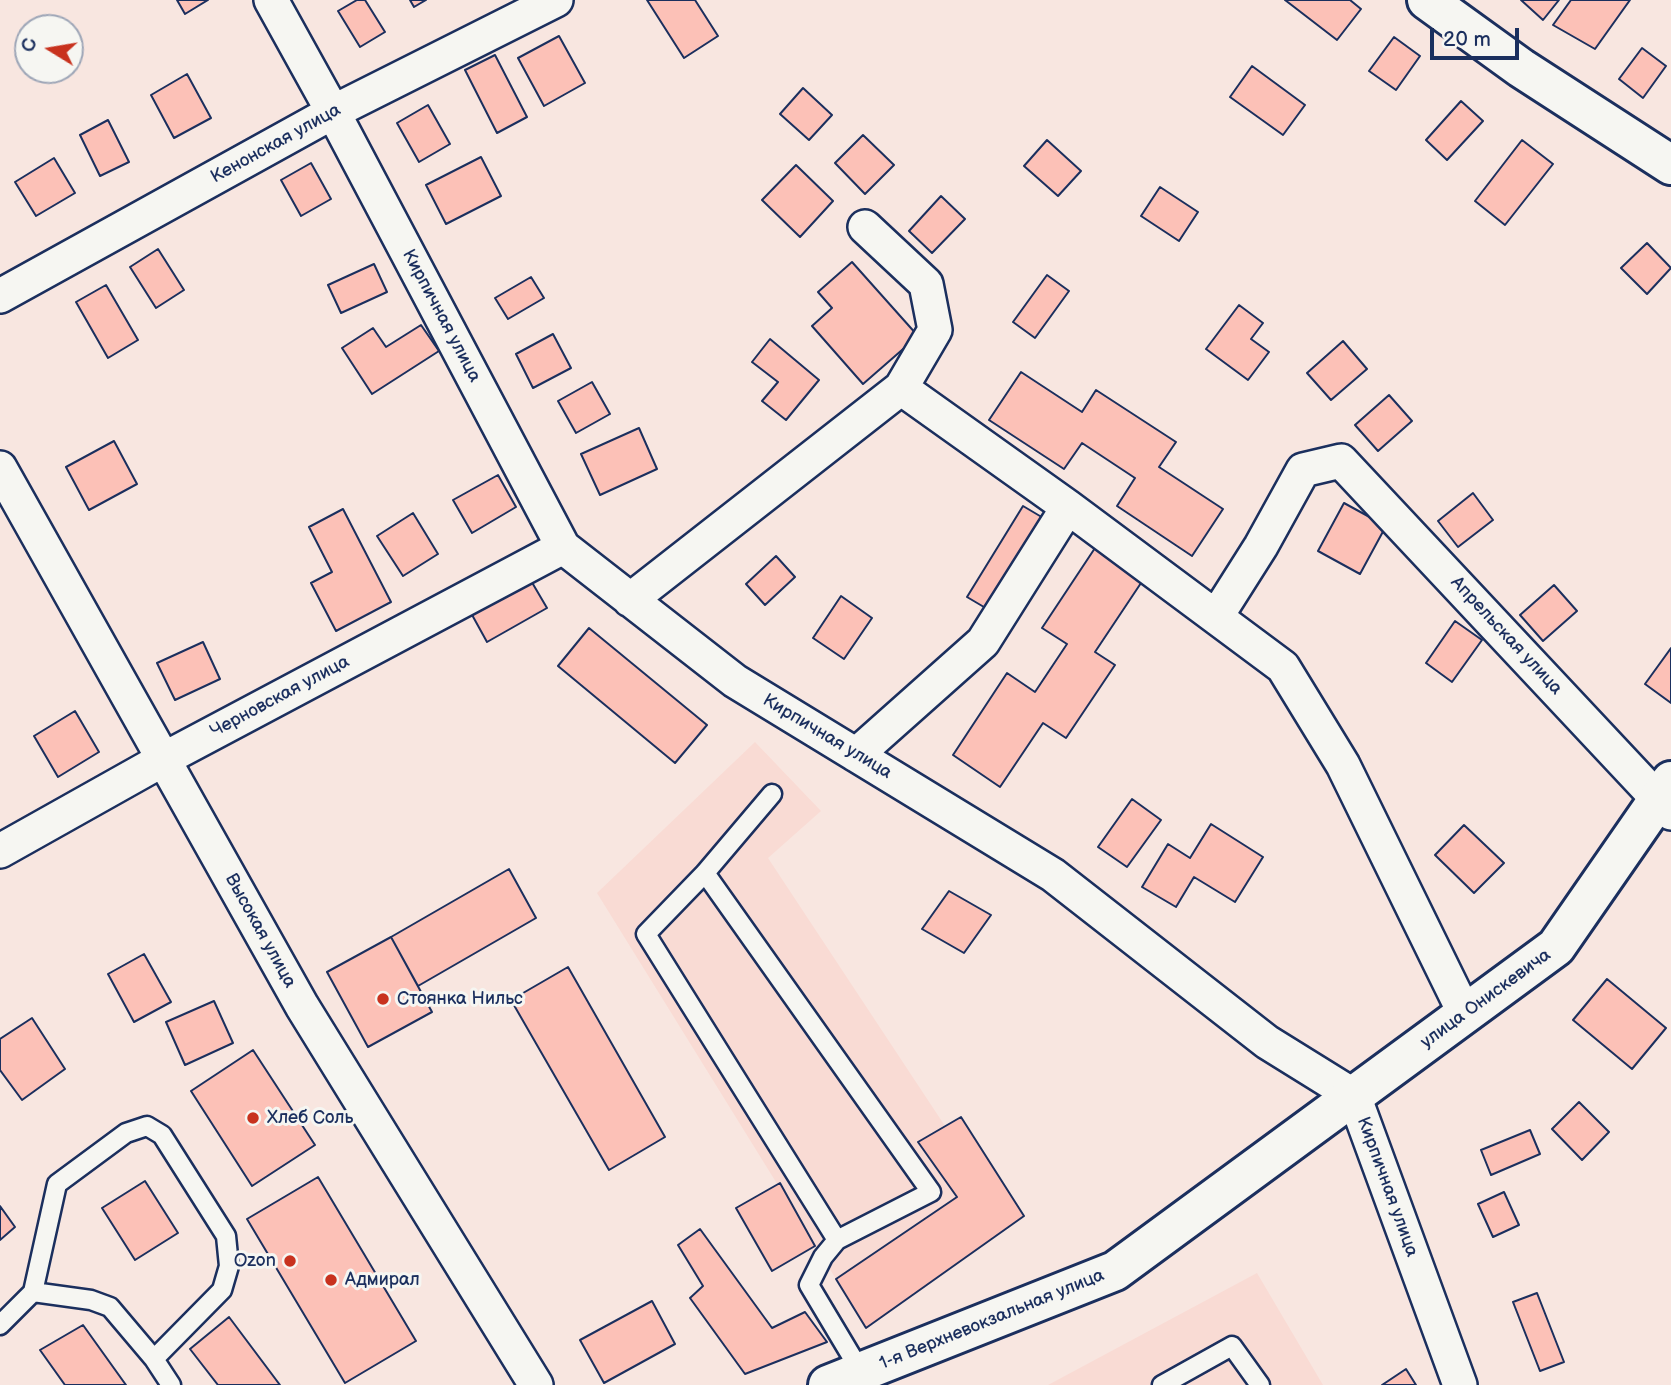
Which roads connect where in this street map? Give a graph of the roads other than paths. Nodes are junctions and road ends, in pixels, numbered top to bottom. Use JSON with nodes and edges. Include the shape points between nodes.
{"nodes":[{"id":1,"x":271,"y":0,"type":"edge"},
{"id":2,"x":556,"y":0,"type":"edge"},
{"id":3,"x":1427,"y":0,"type":"edge"},
{"id":4,"x":333,"y":112,"type":"junction"},
{"id":5,"x":1671,"y":165,"type":"edge"},
{"id":6,"x":864,"y":227,"type":"dead end"},
{"id":7,"x":0,"y":296,"type":"edge"},
{"id":8,"x":901,"y":388,"type":"junction"},
{"id":9,"x":0,"y":468,"type":"edge"},
{"id":10,"x":1068,"y":506,"type":"junction"},
{"id":11,"x":563,"y":547,"type":"junction"},
{"id":12,"x":630,"y":600,"type":"junction"},
{"id":13,"x":1216,"y":617,"type":"junction"},
{"id":14,"x":856,"y":755,"type":"junction"},
{"id":15,"x":164,"y":758,"type":"junction"},
{"id":16,"x":772,"y":794,"type":"dead end"},
{"id":17,"x":1667,"y":797,"type":"edge"},
{"id":18,"x":0,"y":852,"type":"edge"},
{"id":19,"x":705,"y":873,"type":"junction"},
{"id":20,"x":1465,"y":1014,"type":"junction"},
{"id":21,"x":1354,"y":1096,"type":"junction"},
{"id":22,"x":837,"y":1240,"type":"junction"},
{"id":23,"x":33,"y":1293,"type":"junction"},
{"id":24,"x":0,"y":1325,"type":"edge"},
{"id":25,"x":154,"y":1359,"type":"junction"},
{"id":26,"x":845,"y":1378,"type":"edge"},
{"id":27,"x":171,"y":1385,"type":"edge"},
{"id":28,"x":536,"y":1385,"type":"edge"},
{"id":29,"x":1162,"y":1385,"type":"edge"},
{"id":30,"x":1261,"y":1385,"type":"edge"},
{"id":31,"x":1460,"y":1385,"type":"edge"}],
"edges":[{"from":1,"to":4,"type":"street","name":"Кирпичная улица"},
{"from":2,"to":4,"type":"street","name":"Кенонская улица"},
{"from":3,"to":5,"type":"street","via":[[1521,68]]},
{"from":4,"to":7,"type":"street","name":"Кенонская улица"},
{"from":4,"to":11,"type":"street","name":"Кирпичная улица"},
{"from":6,"to":8,"type":"street","via":[[926,284],[935,330]]},
{"from":8,"to":10,"type":"street"},
{"from":8,"to":12,"type":"street"},
{"from":9,"to":15,"type":"street","name":"Высокая улица"},
{"from":10,"to":13,"type":"street"},
{"from":10,"to":14,"type":"street","via":[[983,642]]},
{"from":11,"to":12,"type":"street","name":"Кирпичная улица"},
{"from":11,"to":15,"type":"street","name":"Черновская улица"},
{"from":12,"to":14,"type":"street","name":"Кирпичная улица","via":[[735,681]]},
{"from":13,"to":17,"type":"street","name":"Апрельская улица","via":[[1303,470],[1341,461]]},
{"from":13,"to":20,"type":"street","via":[[1283,667],[1343,765]]},
{"from":14,"to":21,"type":"street","name":"Кирпичная улица","via":[[1053,875],[1267,1042]]},
{"from":15,"to":18,"type":"street","name":"Черновская улица"},
{"from":15,"to":28,"type":"street","name":"Высокая улица","via":[[302,1006]]},
{"from":16,"to":19,"type":"lane"},
{"from":17,"to":20,"type":"street","name":"улица Онискевича","via":[[1556,947]]},
{"from":19,"to":22,"type":"lane","via":[[646,934]]},
{"from":19,"to":22,"type":"lane","via":[[931,1192]]},
{"from":20,"to":21,"type":"street","name":"улица Онискевича"},
{"from":21,"to":26,"type":"street","name":"1-я Верхневокзальная улица","via":[[1115,1271]]},
{"from":21,"to":31,"type":"street","name":"Кирпичная улица"},
{"from":22,"to":26,"type":"lane","via":[[808,1285]]},
{"from":23,"to":24,"type":"lane"},
{"from":23,"to":25,"type":"lane","via":[[110,1307]]},
{"from":23,"to":25,"type":"lane","via":[[57,1184],[126,1133],[147,1126],[162,1135],[226,1236],[229,1266],[222,1290]]},
{"from":25,"to":27,"type":"lane"},
{"from":29,"to":30,"type":"lane","via":[[1233,1346]]}]}
